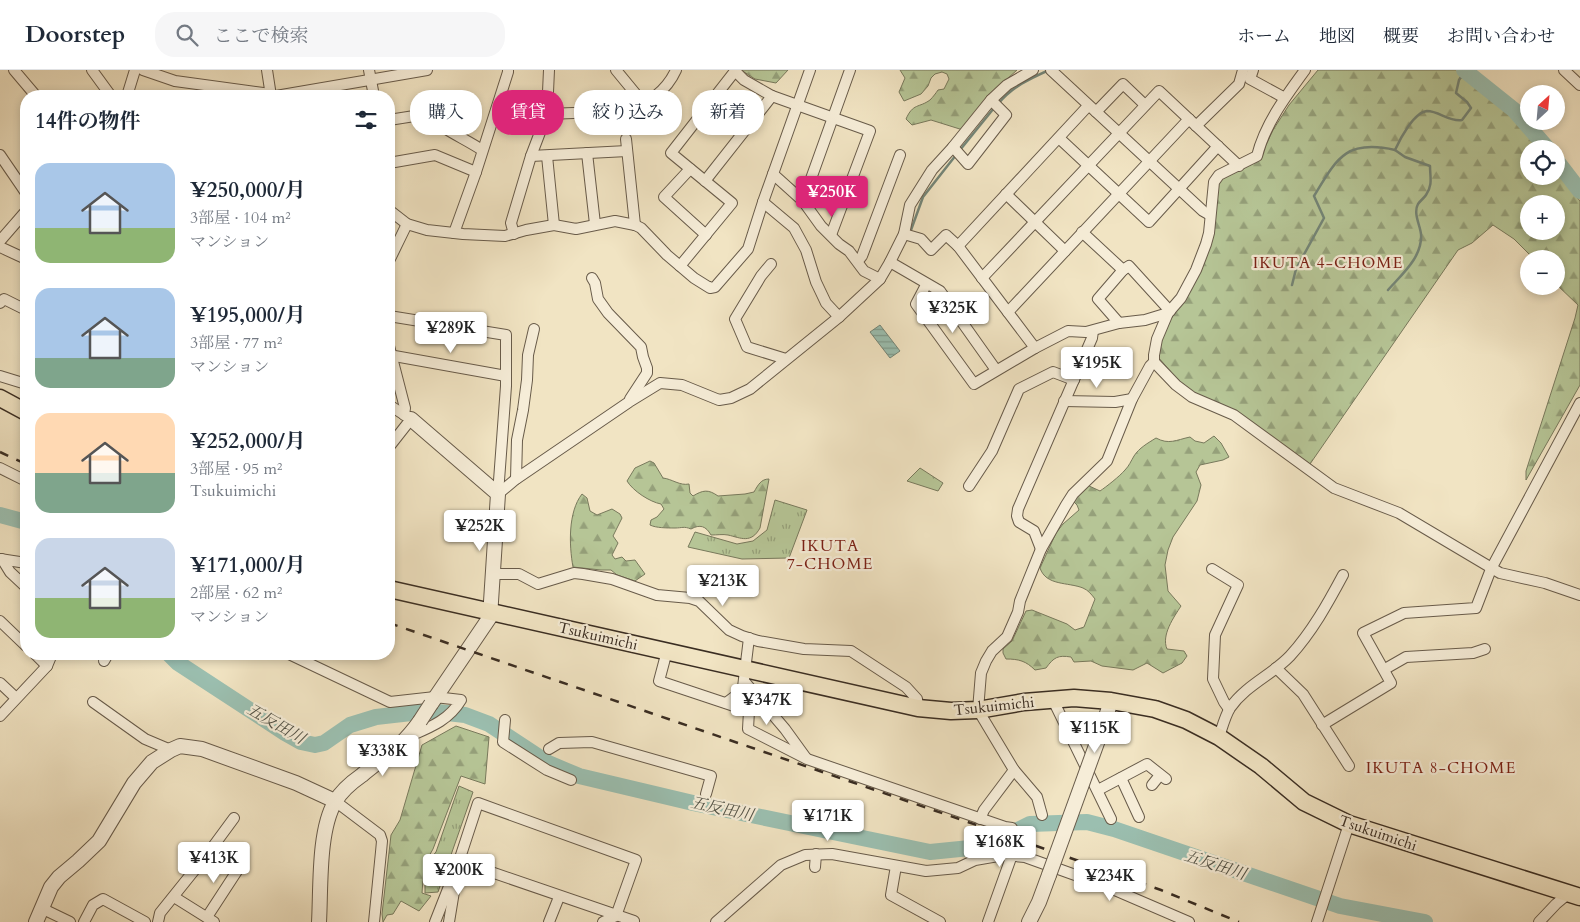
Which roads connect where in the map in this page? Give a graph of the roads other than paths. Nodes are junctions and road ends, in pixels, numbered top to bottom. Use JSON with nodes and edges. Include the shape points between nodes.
{"nodes":[{"id":1,"x":14,"y":70,"type":"edge"},
{"id":2,"x":92,"y":70,"type":"edge"},
{"id":3,"x":135,"y":70,"type":"edge"},
{"id":4,"x":143,"y":70,"type":"edge"},
{"id":5,"x":267,"y":70,"type":"edge"},
{"id":6,"x":426,"y":70,"type":"edge"},
{"id":7,"x":508,"y":70,"type":"edge"},
{"id":8,"x":549,"y":70,"type":"edge"},
{"id":9,"x":616,"y":70,"type":"edge"},
{"id":10,"x":676,"y":70,"type":"edge"},
{"id":11,"x":810,"y":70,"type":"edge"},
{"id":12,"x":850,"y":70,"type":"edge"},
{"id":13,"x":1033,"y":70,"type":"edge"},
{"id":14,"x":1051,"y":70,"type":"edge"},
{"id":15,"x":1243,"y":70,"type":"edge"},
{"id":16,"x":1252,"y":70,"type":"edge"},
{"id":17,"x":1305,"y":70,"type":"edge"},
{"id":18,"x":1564,"y":70,"type":"edge"},
{"id":19,"x":370,"y":75,"type":"edge"},
{"id":20,"x":1580,"y":85,"type":"edge"},
{"id":21,"x":31,"y":90,"type":"edge"},
{"id":22,"x":107,"y":90,"type":"edge"},
{"id":23,"x":129,"y":90,"type":"edge"},
{"id":24,"x":234,"y":90,"type":"edge"},
{"id":25,"x":272,"y":90,"type":"edge"},
{"id":26,"x":301,"y":90,"type":"edge"},
{"id":27,"x":373,"y":90,"type":"edge"},
{"id":28,"x":548,"y":90,"type":"edge"},
{"id":29,"x":632,"y":90,"type":"edge"},
{"id":30,"x":663,"y":90,"type":"edge"},
{"id":31,"x":772,"y":96,"type":"junction"},
{"id":32,"x":1284,"y":97,"type":"junction"},
{"id":33,"x":991,"y":100,"type":"junction"},
{"id":34,"x":798,"y":104,"type":"junction"},
{"id":35,"x":1145,"y":105,"type":"junction"},
{"id":36,"x":1092,"y":109,"type":"junction"},
{"id":37,"x":834,"y":117,"type":"junction"},
{"id":38,"x":395,"y":119,"type":"edge"},
{"id":39,"x":1193,"y":122,"type":"junction"},
{"id":40,"x":1119,"y":133,"type":"junction"},
{"id":41,"x":540,"y":135,"type":"edge"},
{"id":42,"x":1060,"y":138,"type":"junction"},
{"id":43,"x":626,"y":139,"type":"dead end"},
{"id":44,"x":1218,"y":146,"type":"junction"},
{"id":45,"x":953,"y":147,"type":"junction"},
{"id":46,"x":482,"y":150,"type":"junction"},
{"id":47,"x":627,"y":151,"type":"junction"},
{"id":48,"x":587,"y":153,"type":"junction"},
{"id":49,"x":0,"y":155,"type":"edge"},
{"id":50,"x":900,"y":155,"type":"dead end"},
{"id":51,"x":532,"y":156,"type":"junction"},
{"id":52,"x":547,"y":156,"type":"junction"},
{"id":53,"x":395,"y":162,"type":"edge"},
{"id":54,"x":1149,"y":162,"type":"junction"},
{"id":55,"x":1089,"y":165,"type":"junction"},
{"id":56,"x":1239,"y":166,"type":"junction"},
{"id":57,"x":690,"y":169,"type":"junction"},
{"id":58,"x":476,"y":172,"type":"junction"},
{"id":59,"x":772,"y":174,"type":"junction"},
{"id":60,"x":705,"y":181,"type":"junction"},
{"id":61,"x":20,"y":184,"type":"edge"},
{"id":62,"x":1179,"y":189,"type":"junction"},
{"id":63,"x":1006,"y":194,"type":"junction"},
{"id":64,"x":1119,"y":194,"type":"junction"},
{"id":65,"x":803,"y":201,"type":"junction"},
{"id":66,"x":762,"y":202,"type":"junction"},
{"id":67,"x":395,"y":215,"type":"edge"},
{"id":68,"x":1210,"y":215,"type":"junction"},
{"id":69,"x":20,"y":218,"type":"edge"},
{"id":70,"x":1035,"y":222,"type":"junction"},
{"id":71,"x":407,"y":224,"type":"junction"},
{"id":72,"x":595,"y":224,"type":"junction"},
{"id":73,"x":554,"y":225,"type":"junction"},
{"id":74,"x":635,"y":225,"type":"junction"},
{"id":75,"x":1082,"y":232,"type":"junction"},
{"id":76,"x":454,"y":233,"type":"junction"},
{"id":77,"x":514,"y":234,"type":"junction"},
{"id":78,"x":904,"y":234,"type":"junction"},
{"id":79,"x":706,"y":235,"type":"junction"},
{"id":80,"x":831,"y":235,"type":"junction"},
{"id":81,"x":0,"y":241,"type":"edge"},
{"id":82,"x":958,"y":246,"type":"junction"},
{"id":83,"x":0,"y":247,"type":"edge"},
{"id":84,"x":395,"y":249,"type":"edge"},
{"id":85,"x":1065,"y":250,"type":"junction"},
{"id":86,"x":20,"y":257,"type":"edge"},
{"id":87,"x":858,"y":261,"type":"junction"},
{"id":88,"x":890,"y":262,"type":"junction"},
{"id":89,"x":771,"y":264,"type":"dead end"},
{"id":90,"x":680,"y":266,"type":"junction"},
{"id":91,"x":1123,"y":270,"type":"junction"},
{"id":92,"x":592,"y":278,"type":"dead end"},
{"id":93,"x":982,"y":278,"type":"junction"},
{"id":94,"x":880,"y":279,"type":"junction"},
{"id":95,"x":926,"y":284,"type":"junction"},
{"id":96,"x":0,"y":303,"type":"edge"},
{"id":97,"x":20,"y":307,"type":"edge"},
{"id":98,"x":1008,"y":312,"type":"junction"},
{"id":99,"x":1169,"y":312,"type":"junction"},
{"id":100,"x":395,"y":317,"type":"edge"},
{"id":101,"x":839,"y":317,"type":"junction"},
{"id":102,"x":1118,"y":323,"type":"junction"},
{"id":103,"x":534,"y":329,"type":"dead end"},
{"id":104,"x":1092,"y":331,"type":"junction"},
{"id":105,"x":1035,"y":348,"type":"junction"},
{"id":106,"x":395,"y":353,"type":"edge"},
{"id":107,"x":786,"y":359,"type":"junction"},
{"id":108,"x":1154,"y":362,"type":"junction"},
{"id":109,"x":996,"y":370,"type":"junction"},
{"id":110,"x":395,"y":371,"type":"edge"},
{"id":111,"x":0,"y":376,"type":"edge"},
{"id":112,"x":506,"y":376,"type":"junction"},
{"id":113,"x":1074,"y":380,"type":"junction"},
{"id":114,"x":20,"y":382,"type":"edge"},
{"id":115,"x":0,"y":398,"type":"edge"},
{"id":116,"x":1132,"y":399,"type":"junction"},
{"id":117,"x":1064,"y":401,"type":"junction"},
{"id":118,"x":629,"y":402,"type":"junction"},
{"id":119,"x":1580,"y":403,"type":"edge"},
{"id":120,"x":20,"y":409,"type":"edge"},
{"id":121,"x":395,"y":409,"type":"edge"},
{"id":122,"x":407,"y":417,"type":"junction"},
{"id":123,"x":1577,"y":418,"type":"edge"},
{"id":124,"x":395,"y":437,"type":"edge"},
{"id":125,"x":0,"y":468,"type":"edge"},
{"id":126,"x":20,"y":478,"type":"edge"},
{"id":127,"x":516,"y":479,"type":"junction"},
{"id":128,"x":969,"y":486,"type":"dead end"},
{"id":129,"x":498,"y":494,"type":"junction"},
{"id":130,"x":1041,"y":549,"type":"junction"},
{"id":131,"x":1,"y":559,"type":"edge"},
{"id":132,"x":20,"y":562,"type":"edge"},
{"id":133,"x":1212,"y":569,"type":"dead end"},
{"id":134,"x":1490,"y":569,"type":"junction"},
{"id":135,"x":493,"y":574,"type":"junction"},
{"id":136,"x":1342,"y":575,"type":"dead end"},
{"id":137,"x":20,"y":581,"type":"edge"},
{"id":138,"x":395,"y":589,"type":"edge"},
{"id":139,"x":1580,"y":595,"type":"edge"},
{"id":140,"x":491,"y":612,"type":"junction"},
{"id":141,"x":0,"y":621,"type":"edge"},
{"id":142,"x":749,"y":638,"type":"junction"},
{"id":143,"x":20,"y":640,"type":"edge"},
{"id":144,"x":1485,"y":649,"type":"dead end"},
{"id":145,"x":667,"y":651,"type":"junction"},
{"id":146,"x":41,"y":660,"type":"edge"},
{"id":147,"x":50,"y":660,"type":"edge"},
{"id":148,"x":302,"y":660,"type":"edge"},
{"id":149,"x":47,"y":666,"type":"junction"},
{"id":150,"x":1276,"y":668,"type":"junction"},
{"id":151,"x":1385,"y":669,"type":"junction"},
{"id":152,"x":744,"y":675,"type":"junction"},
{"id":153,"x":0,"y":683,"type":"edge"},
{"id":154,"x":16,"y":698,"type":"junction"},
{"id":155,"x":433,"y":700,"type":"junction"},
{"id":156,"x":1053,"y":700,"type":"junction"},
{"id":157,"x":1111,"y":700,"type":"junction"},
{"id":158,"x":93,"y":702,"type":"dead end"},
{"id":159,"x":726,"y":703,"type":"junction"},
{"id":160,"x":918,"y":708,"type":"junction"},
{"id":161,"x":1229,"y":709,"type":"junction"},
{"id":162,"x":978,"y":710,"type":"junction"},
{"id":163,"x":0,"y":716,"type":"edge"},
{"id":164,"x":505,"y":722,"type":"dead end"},
{"id":165,"x":1322,"y":726,"type":"junction"},
{"id":166,"x":410,"y":736,"type":"junction"},
{"id":167,"x":1218,"y":737,"type":"junction"},
{"id":168,"x":549,"y":748,"type":"dead end"},
{"id":169,"x":171,"y":750,"type":"junction"},
{"id":170,"x":807,"y":759,"type":"junction"},
{"id":171,"x":1349,"y":766,"type":"dead end"},
{"id":172,"x":1014,"y":770,"type":"junction"},
{"id":173,"x":1121,"y":778,"type":"junction"},
{"id":174,"x":571,"y":780,"type":"dead end"},
{"id":175,"x":1152,"y":785,"type":"dead end"},
{"id":176,"x":1098,"y":790,"type":"junction"},
{"id":177,"x":706,"y":794,"type":"dead end"},
{"id":178,"x":335,"y":801,"type":"junction"},
{"id":179,"x":1042,"y":815,"type":"dead end"},
{"id":180,"x":1139,"y":817,"type":"dead end"},
{"id":181,"x":234,"y":818,"type":"dead end"},
{"id":182,"x":980,"y":818,"type":"junction"},
{"id":183,"x":1111,"y":818,"type":"dead end"},
{"id":184,"x":1349,"y":824,"type":"junction"},
{"id":185,"x":1011,"y":825,"type":"dead end"},
{"id":186,"x":210,"y":852,"type":"junction"},
{"id":187,"x":816,"y":854,"type":"junction"},
{"id":188,"x":1012,"y":855,"type":"junction"},
{"id":189,"x":459,"y":861,"type":"junction"},
{"id":190,"x":896,"y":866,"type":"junction"},
{"id":191,"x":815,"y":868,"type":"dead end"},
{"id":192,"x":174,"y":897,"type":"junction"},
{"id":193,"x":559,"y":897,"type":"junction"},
{"id":194,"x":1576,"y":897,"type":"edge"},
{"id":195,"x":41,"y":908,"type":"junction"},
{"id":196,"x":616,"y":916,"type":"junction"},
{"id":197,"x":211,"y":920,"type":"edge"},
{"id":198,"x":634,"y":921,"type":"edge"},
{"id":199,"x":36,"y":922,"type":"edge"},
{"id":200,"x":70,"y":922,"type":"edge"},
{"id":201,"x":84,"y":922,"type":"edge"},
{"id":202,"x":145,"y":922,"type":"edge"},
{"id":203,"x":158,"y":922,"type":"edge"},
{"id":204,"x":319,"y":922,"type":"edge"},
{"id":205,"x":374,"y":922,"type":"edge"},
{"id":206,"x":435,"y":922,"type":"edge"},
{"id":207,"x":449,"y":922,"type":"edge"},
{"id":208,"x":549,"y":922,"type":"edge"},
{"id":209,"x":602,"y":922,"type":"edge"},
{"id":210,"x":716,"y":922,"type":"edge"},
{"id":211,"x":940,"y":922,"type":"edge"},
{"id":212,"x":988,"y":922,"type":"edge"},
{"id":213,"x":1029,"y":922,"type":"edge"},
{"id":214,"x":1189,"y":922,"type":"edge"},
{"id":215,"x":1317,"y":922,"type":"edge"},
{"id":216,"x":1539,"y":922,"type":"edge"}],
"edges":[{"from":1,"to":21,"type":"street"},
{"from":2,"to":22,"type":"street"},
{"from":3,"to":23,"type":"street"},
{"from":4,"to":24,"type":"street","via":[[175,81]]},
{"from":5,"to":25,"type":"street"},
{"from":6,"to":19,"type":"street"},
{"from":7,"to":46,"type":"street"},
{"from":8,"to":28,"type":"street"},
{"from":9,"to":29,"type":"street"},
{"from":10,"to":30,"type":"street"},
{"from":11,"to":34,"type":"street"},
{"from":12,"to":37,"type":"street"},
{"from":13,"to":33,"type":"street","via":[[1007,85]]},
{"from":14,"to":36,"type":"street"},
{"from":15,"to":39,"type":"street","via":[[1239,84]]},
{"from":16,"to":32,"type":"street","via":[[1250,79]]},
{"from":17,"to":32,"type":"street"},
{"from":18,"to":20,"type":"street"},
{"from":19,"to":26,"type":"street"},
{"from":19,"to":27,"type":"street"},
{"from":31,"to":34,"type":"street"},
{"from":31,"to":57,"type":"street","via":[[735,71],[671,153]]},
{"from":31,"to":60,"type":"street"},
{"from":32,"to":56,"type":"street","via":[[1260,142],[1257,156]]},
{"from":33,"to":45,"type":"street"},
{"from":33,"to":45,"type":"street","via":[[1006,115],[968,164]]},
{"from":34,"to":37,"type":"street"},
{"from":34,"to":59,"type":"street"},
{"from":35,"to":36,"type":"street","via":[[1123,84]]},
{"from":35,"to":39,"type":"street","via":[[1159,92]]},
{"from":35,"to":40,"type":"street"},
{"from":36,"to":40,"type":"street"},
{"from":36,"to":42,"type":"street"},
{"from":37,"to":65,"type":"street"},
{"from":37,"to":80,"type":"street","via":[[870,131]]},
{"from":38,"to":46,"type":"street","via":[[427,114]]},
{"from":39,"to":44,"type":"street"},
{"from":39,"to":54,"type":"street"},
{"from":40,"to":54,"type":"street"},
{"from":40,"to":55,"type":"street"},
{"from":41,"to":51,"type":"street"},
{"from":42,"to":55,"type":"street"},
{"from":42,"to":63,"type":"street"},
{"from":43,"to":47,"type":"street"},
{"from":44,"to":56,"type":"street"},
{"from":44,"to":62,"type":"street"},
{"from":45,"to":78,"type":"street","via":[[918,190],[910,205]]},
{"from":46,"to":58,"type":"street"},
{"from":47,"to":48,"type":"street"},
{"from":47,"to":74,"type":"street"},
{"from":48,"to":52,"type":"street"},
{"from":48,"to":72,"type":"street"},
{"from":49,"to":61,"type":"street"},
{"from":50,"to":87,"type":"street"},
{"from":51,"to":52,"type":"street"},
{"from":51,"to":77,"type":"street","via":[[511,223]]},
{"from":52,"to":73,"type":"street"},
{"from":53,"to":58,"type":"street","via":[[435,156]]},
{"from":54,"to":62,"type":"street"},
{"from":54,"to":64,"type":"street"},
{"from":55,"to":64,"type":"street"},
{"from":55,"to":70,"type":"street"},
{"from":56,"to":68,"type":"street","via":[[1219,175],[1214,182]]},
{"from":57,"to":60,"type":"street"},
{"from":57,"to":79,"type":"street","via":[[664,197]]},
{"from":58,"to":76,"type":"street"},
{"from":59,"to":65,"type":"street"},
{"from":59,"to":66,"type":"street"},
{"from":60,"to":79,"type":"street","via":[[732,204]]},
{"from":62,"to":64,"type":"street","via":[[1149,222]]},
{"from":62,"to":68,"type":"street"},
{"from":63,"to":70,"type":"street"},
{"from":63,"to":82,"type":"street"},
{"from":64,"to":75,"type":"street"},
{"from":65,"to":80,"type":"street"},
{"from":66,"to":90,"type":"street","via":[[748,248],[715,287],[710,288]]},
{"from":66,"to":101,"type":"street","via":[[794,228],[826,303]]},
{"from":67,"to":71,"type":"street"},
{"from":68,"to":99,"type":"street","via":[[1208,238],[1196,270],[1181,298]]},
{"from":69,"to":81,"type":"street"},
{"from":70,"to":85,"type":"street"},
{"from":70,"to":93,"type":"street"},
{"from":71,"to":76,"type":"street"},
{"from":71,"to":84,"type":"street"},
{"from":72,"to":73,"type":"street","via":[[576,229]]},
{"from":72,"to":74,"type":"street","via":[[615,221]]},
{"from":73,"to":77,"type":"street"},
{"from":74,"to":90,"type":"street"},
{"from":75,"to":85,"type":"street"},
{"from":75,"to":91,"type":"street"},
{"from":76,"to":77,"type":"street"},
{"from":78,"to":82,"type":"street","via":[[921,239],[931,250],[946,235]]},
{"from":78,"to":88,"type":"street"},
{"from":79,"to":90,"type":"street"},
{"from":80,"to":87,"type":"street"},
{"from":82,"to":93,"type":"street"},
{"from":83,"to":86,"type":"street"},
{"from":85,"to":98,"type":"street"},
{"from":87,"to":94,"type":"street","via":[[864,270]]},
{"from":88,"to":94,"type":"street"},
{"from":88,"to":95,"type":"street"},
{"from":89,"to":107,"type":"street","via":[[735,319],[748,347]]},
{"from":91,"to":99,"type":"street","via":[[1129,266]]},
{"from":91,"to":102,"type":"street","via":[[1098,299]]},
{"from":92,"to":118,"type":"street","via":[[598,299],[641,347],[647,373]]},
{"from":93,"to":98,"type":"street"},
{"from":94,"to":101,"type":"street"},
{"from":95,"to":109,"type":"street","via":[[940,291]]},
{"from":95,"to":109,"type":"street","via":[[916,304],[974,384]]},
{"from":96,"to":97,"type":"street","via":[[4,299]]},
{"from":98,"to":105,"type":"street"},
{"from":99,"to":102,"type":"street","via":[[1145,320]]},
{"from":99,"to":108,"type":"street","via":[[1157,339]]},
{"from":100,"to":112,"type":"street","via":[[506,335]]},
{"from":101,"to":107,"type":"street"},
{"from":102,"to":104,"type":"street"},
{"from":103,"to":127,"type":"street","via":[[517,440]]},
{"from":104,"to":105,"type":"street","via":[[1068,331]]},
{"from":104,"to":113,"type":"street"},
{"from":105,"to":109,"type":"street"},
{"from":106,"to":112,"type":"street"},
{"from":107,"to":118,"type":"street","via":[[750,389],[731,398],[719,400],[682,385],[660,383]]},
{"from":108,"to":116,"type":"street"},
{"from":108,"to":134,"type":"street","via":[[1192,397],[1234,415],[1334,488],[1399,513]]},
{"from":110,"to":122,"type":"street"},
{"from":111,"to":114,"type":"street"},
{"from":112,"to":129,"type":"street"},
{"from":113,"to":117,"type":"street"},
{"from":113,"to":128,"type":"street","via":[[1053,372],[1019,389],[992,450]]},
{"from":115,"to":120,"type":"main road"},
{"from":116,"to":117,"type":"street"},
{"from":116,"to":130,"type":"street","via":[[1108,461],[1073,494]]},
{"from":117,"to":130,"type":"street","via":[[1018,508],[1019,522],[1034,531]]},
{"from":118,"to":127,"type":"street"},
{"from":119,"to":123,"type":"street"},
{"from":121,"to":122,"type":"street"},
{"from":122,"to":124,"type":"street"},
{"from":122,"to":129,"type":"street"},
{"from":123,"to":134,"type":"street"},
{"from":125,"to":126,"type":"street"},
{"from":127,"to":129,"type":"street"},
{"from":129,"to":135,"type":"street"},
{"from":130,"to":162,"type":"street","via":[[1013,625],[1007,637],[992,651],[981,673]]},
{"from":131,"to":132,"type":"street"},
{"from":131,"to":137,"type":"street"},
{"from":133,"to":161,"type":"street","via":[[1238,585],[1215,635],[1213,680]]},
{"from":134,"to":139,"type":"street"},
{"from":134,"to":151,"type":"street","via":[[1476,608],[1404,613],[1363,633]]},
{"from":135,"to":140,"type":"street"},
{"from":135,"to":142,"type":"street","via":[[519,574],[538,584],[584,574],[612,579],[657,595],[690,598],[699,601],[729,630]]},
{"from":136,"to":150,"type":"street","via":[[1304,639]]},
{"from":138,"to":140,"type":"main road","name":"Tsukuimichi"},
{"from":140,"to":145,"type":"main road","name":"Tsukuimichi"},
{"from":140,"to":155,"type":"street"},
{"from":141,"to":143,"type":"street"},
{"from":142,"to":152,"type":"street"},
{"from":142,"to":160,"type":"street","via":[[804,649],[851,651],[906,687],[917,699]]},
{"from":144,"to":151,"type":"street","via":[[1473,654],[1406,657]]},
{"from":145,"to":152,"type":"main road","name":"Tsukuimichi"},
{"from":145,"to":159,"type":"street","via":[[660,681]]},
{"from":146,"to":149,"type":"street"},
{"from":147,"to":149,"type":"street"},
{"from":148,"to":155,"type":"street","via":[[390,702]]},
{"from":149,"to":154,"type":"street"},
{"from":150,"to":161,"type":"street","via":[[1248,688]]},
{"from":150,"to":165,"type":"street","via":[[1303,694]]},
{"from":151,"to":165,"type":"street","via":[[1392,683]]},
{"from":152,"to":159,"type":"street","via":[[742,691]]},
{"from":152,"to":160,"type":"main road","name":"Tsukuimichi"},
{"from":152,"to":170,"type":"street"},
{"from":153,"to":154,"type":"street"},
{"from":154,"to":163,"type":"street"},
{"from":155,"to":166,"type":"street","bridge":true},
{"from":155,"to":166,"type":"street","via":[[459,703],[443,720]]},
{"from":156,"to":157,"type":"main road","name":"Tsukuimichi"},
{"from":156,"to":162,"type":"main road","name":"Tsukuimichi"},
{"from":156,"to":176,"type":"street"},
{"from":157,"to":167,"type":"main road","name":"Tsukuimichi","via":[[1186,720]]},
{"from":157,"to":213,"type":"street","bridge":true},
{"from":158,"to":169,"type":"street","via":[[144,739]]},
{"from":159,"to":170,"type":"street","via":[[749,711],[748,729]]},
{"from":160,"to":162,"type":"main road","name":"Tsukuimichi"},
{"from":161,"to":167,"type":"street"},
{"from":162,"to":172,"type":"street"},
{"from":164,"to":174,"type":"street","via":[[503,740],[547,770]]},
{"from":165,"to":171,"type":"street"},
{"from":166,"to":178,"type":"street"},
{"from":167,"to":184,"type":"main road","name":"Tsukuimichi","via":[[1261,766],[1304,802]]},
{"from":168,"to":177,"type":"street","via":[[559,743],[592,742],[711,776]]},
{"from":169,"to":178,"type":"street","via":[[180,746],[202,749],[296,782]]},
{"from":169,"to":195,"type":"street","via":[[152,762],[134,784],[99,841],[59,877]]},
{"from":170,"to":182,"type":"street"},
{"from":172,"to":179,"type":"street","via":[[1037,798]]},
{"from":172,"to":182,"type":"street"},
{"from":173,"to":175,"type":"street","via":[[1147,764],[1163,777]]},
{"from":173,"to":176,"type":"street"},
{"from":173,"to":180,"type":"street"},
{"from":176,"to":183,"type":"street"},
{"from":178,"to":204,"type":"street","via":[[324,838]]},
{"from":178,"to":205,"type":"street","via":[[380,835],[382,841]]},
{"from":181,"to":186,"type":"street"},
{"from":182,"to":185,"type":"street"},
{"from":184,"to":194,"type":"main road","name":"Tsukuimichi"},
{"from":184,"to":215,"type":"street"},
{"from":186,"to":192,"type":"street"},
{"from":186,"to":197,"type":"street","via":[[237,871]]},
{"from":187,"to":190,"type":"street"},
{"from":187,"to":191,"type":"street"},
{"from":187,"to":210,"type":"street","via":[[781,864]]},
{"from":188,"to":190,"type":"street","via":[[975,860],[958,868],[942,870]]},
{"from":188,"to":212,"type":"street"},
{"from":188,"to":214,"type":"street","via":[[1103,885]]},
{"from":189,"to":193,"type":"street"},
{"from":189,"to":196,"type":"street","via":[[478,803],[539,824],[636,860]]},
{"from":189,"to":206,"type":"street"},
{"from":189,"to":207,"type":"street"},
{"from":190,"to":211,"type":"street","via":[[891,895]]},
{"from":192,"to":197,"type":"street"},
{"from":192,"to":203,"type":"street","via":[[160,913]]},
{"from":193,"to":196,"type":"street"},
{"from":193,"to":208,"type":"street"},
{"from":194,"to":216,"type":"street","via":[[1556,904]]},
{"from":195,"to":199,"type":"street"},
{"from":195,"to":200,"type":"street"},
{"from":196,"to":198,"type":"street"},
{"from":196,"to":209,"type":"street"},
{"from":201,"to":202,"type":"street","via":[[93,905],[103,899]]}]}
